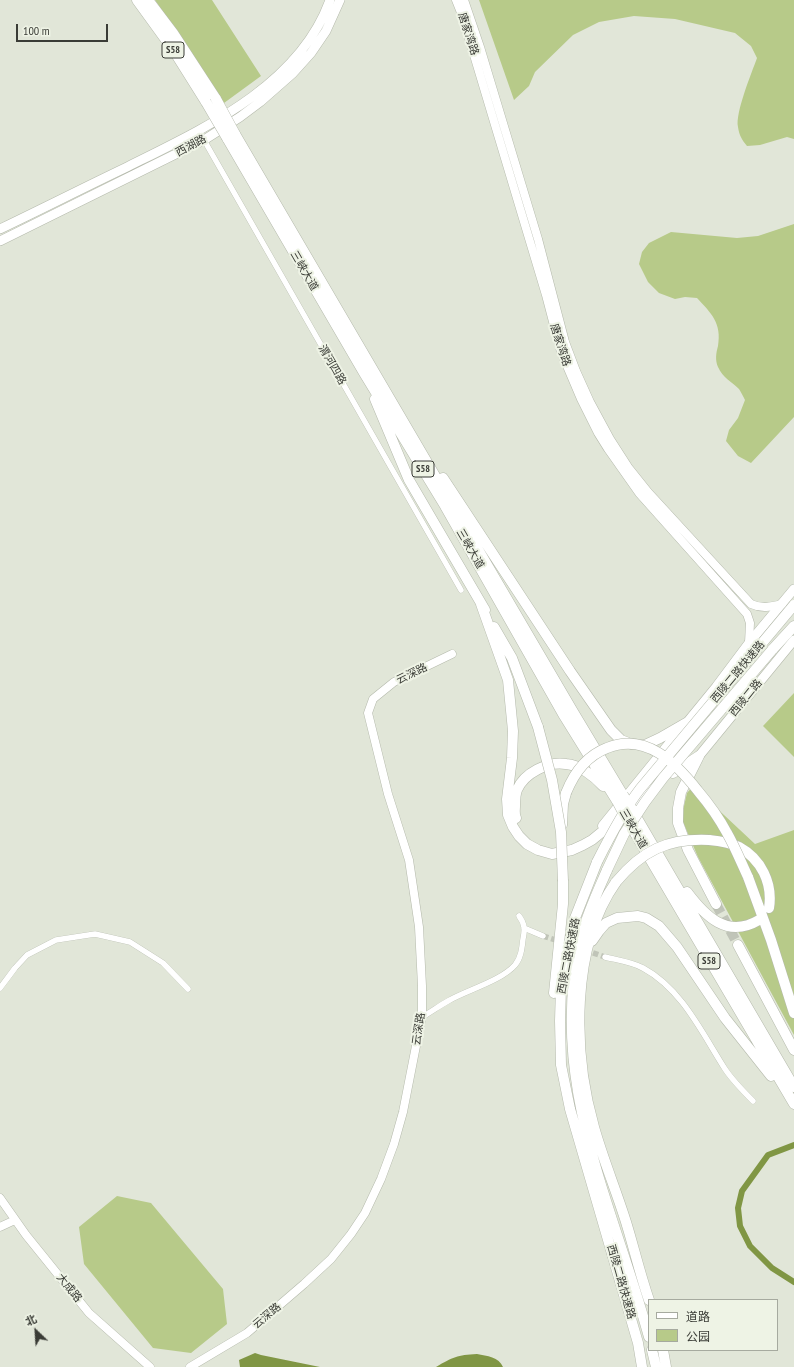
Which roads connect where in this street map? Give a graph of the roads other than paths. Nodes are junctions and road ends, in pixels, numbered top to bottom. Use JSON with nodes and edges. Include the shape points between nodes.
{"nodes":[{"id":1,"x":137,"y":0,"type":"edge"},
{"id":2,"x":148,"y":0,"type":"edge"},
{"id":3,"x":330,"y":0,"type":"edge"},
{"id":4,"x":340,"y":0,"type":"edge"},
{"id":5,"x":456,"y":0,"type":"edge"},
{"id":6,"x":464,"y":0,"type":"edge"},
{"id":7,"x":211,"y":100,"type":"junction"},
{"id":8,"x":231,"y":136,"type":"junction"},
{"id":9,"x":204,"y":140,"type":"junction"},
{"id":10,"x":0,"y":229,"type":"edge"},
{"id":11,"x":0,"y":241,"type":"edge"},
{"id":12,"x":364,"y":373,"type":"junction"},
{"id":13,"x":404,"y":422,"type":"junction"},
{"id":14,"x":794,"y":589,"type":"edge"},
{"id":15,"x":461,"y":590,"type":"dead end"},
{"id":16,"x":481,"y":604,"type":"junction"},
{"id":17,"x":782,"y":604,"type":"junction"},
{"id":18,"x":794,"y":605,"type":"edge"},
{"id":19,"x":793,"y":627,"type":"edge"},
{"id":20,"x":794,"y":640,"type":"edge"},
{"id":21,"x":748,"y":642,"type":"junction"},
{"id":22,"x":452,"y":654,"type":"dead end"},
{"id":23,"x":707,"y":696,"type":"junction"},
{"id":24,"x":737,"y":709,"type":"junction"},
{"id":25,"x":686,"y":723,"type":"junction"},
{"id":26,"x":671,"y":742,"type":"joint"},
{"id":27,"x":699,"y":756,"type":"junction"},
{"id":28,"x":660,"y":782,"type":"junction"},
{"id":29,"x":620,"y":798,"type":"junction"},
{"id":30,"x":630,"y":815,"type":"junction"},
{"id":31,"x":561,"y":832,"type":"junction"},
{"id":32,"x":649,"y":837,"type":"junction"},
{"id":33,"x":716,"y":904,"type":"tunnel mouth"},
{"id":34,"x":769,"y":908,"type":"dead end"},
{"id":35,"x":519,"y":916,"type":"dead end"},
{"id":36,"x":759,"y":920,"type":"dead end"},
{"id":37,"x":524,"y":928,"type":"junction"},
{"id":38,"x":543,"y":936,"type":"tunnel mouth"},
{"id":39,"x":738,"y":945,"type":"tunnel mouth"},
{"id":40,"x":605,"y":957,"type":"tunnel mouth"},
{"id":41,"x":586,"y":960,"type":"junction"},
{"id":42,"x":0,"y":988,"type":"edge"},
{"id":43,"x":188,"y":989,"type":"dead end"},
{"id":44,"x":794,"y":1013,"type":"edge"},
{"id":45,"x":422,"y":1017,"type":"junction"},
{"id":46,"x":560,"y":1036,"type":"junction"},
{"id":47,"x":794,"y":1050,"type":"edge"},
{"id":48,"x":794,"y":1087,"type":"edge"},
{"id":49,"x":792,"y":1100,"type":"edge"},
{"id":50,"x":753,"y":1101,"type":"dead end"},
{"id":51,"x":0,"y":1198,"type":"edge"},
{"id":52,"x":15,"y":1220,"type":"junction"},
{"id":53,"x":0,"y":1227,"type":"edge"},
{"id":54,"x":649,"y":1299,"type":"edge"},
{"id":55,"x":648,"y":1334,"type":"edge"},
{"id":56,"x":652,"y":1351,"type":"edge"},
{"id":57,"x":663,"y":1351,"type":"edge"},
{"id":58,"x":150,"y":1367,"type":"edge"},
{"id":59,"x":190,"y":1367,"type":"edge"},
{"id":60,"x":642,"y":1367,"type":"edge"},
{"id":61,"x":656,"y":1367,"type":"edge"},
{"id":62,"x":666,"y":1367,"type":"edge"}],
"edges":[{"from":1,"to":7,"type":"highway","name":"三峡大道","number":"S58"},
{"from":2,"to":7,"type":"highway","name":"三峡大道","number":"S58","via":[[173,33]]},
{"from":3,"to":10,"type":"main road","name":"西湖路","via":[[316,31],[287,68],[253,96],[200,131]]},
{"from":4,"to":9,"type":"main road","name":"西湖路","via":[[326,31],[293,73],[250,109]]},
{"from":5,"to":21,"type":"main road","name":"唐家湾路","via":[[503,147],[561,352],[573,381],[598,433],[639,493],[747,614],[750,623]]},
{"from":6,"to":17,"type":"main road","name":"唐家湾路","via":[[536,232],[565,342],[590,402],[628,467],[751,604],[767,608]]},
{"from":7,"to":8,"type":"highway","name":"三峡大道","number":"S58","bridge":true},
{"from":8,"to":12,"type":"highway","name":"三峡大道","number":"S58"},
{"from":8,"to":13,"type":"highway","name":"三峡大道","number":"S58"},
{"from":9,"to":11,"type":"main road","name":"西湖路"},
{"from":9,"to":15,"type":"street","name":"渭河四路"},
{"from":12,"to":16,"type":"highway","via":[[409,480]]},
{"from":12,"to":29,"type":"highway","name":"三峡大道","number":"S58","via":[[445,506],[563,714]]},
{"from":13,"to":25,"type":"highway","via":[[611,730],[621,740],[645,745]]},
{"from":13,"to":29,"type":"highway","name":"三峡大道","number":"S58"},
{"from":14,"to":17,"type":"main road"},
{"from":16,"to":28,"type":"highway","via":[[508,680],[513,731],[508,815],[513,827],[527,844],[552,854],[583,845]]},
{"from":16,"to":31,"type":"highway","bridge":true,"via":[[512,658],[538,727],[552,780]]},
{"from":17,"to":21,"type":"main road"},
{"from":18,"to":46,"type":"highway","name":"西陵二路快速路","bridge":true,"via":[[640,788],[613,831],[597,862],[575,918],[561,988]]},
{"from":19,"to":28,"type":"highway","name":"西陵二路快速路","bridge":true},
{"from":20,"to":24,"type":"main road","name":"西陵二路"},
{"from":21,"to":23,"type":"main road"},
{"from":22,"to":45,"type":"main road","name":"云深路","via":[[394,682],[373,699],[368,713],[388,794],[409,860],[419,927]]},
{"from":23,"to":24,"type":"main road","via":[[701,712],[703,718],[712,724],[718,724]]},
{"from":23,"to":25,"type":"main road"},
{"from":24,"to":27,"type":"main road","name":"西陵二路"},
{"from":25,"to":26,"type":"main road"},
{"from":26,"to":29,"type":"highway","via":[[600,829],[584,839],[568,846],[554,848],[531,840],[520,828],[514,815],[515,799],[522,782],[549,764],[567,764],[580,768]]},
{"from":27,"to":28,"type":"highway"},
{"from":27,"to":33,"type":"highway","via":[[681,792],[678,823],[688,850]]},
{"from":28,"to":55,"type":"highway","name":"西陵二路快速路","bridge":true,"via":[[624,834],[590,909],[576,962],[572,1002],[577,1089],[585,1132]]},
{"from":29,"to":30,"type":"highway","name":"三峡大道","number":"S58","bridge":true},
{"from":30,"to":32,"type":"highway","name":"三峡大道","number":"S58"},
{"from":30,"to":49,"type":"highway","name":"三峡大道","number":"S58"},
{"from":31,"to":44,"type":"highway","bridge":true,"via":[[563,804],[570,783],[581,766],[594,755],[606,748],[634,743],[648,746],[671,761],[691,782],[727,832],[748,877]]},
{"from":31,"to":46,"type":"highway","bridge":true,"via":[[563,904],[553,999],[554,1020]]},
{"from":32,"to":36,"type":"highway","via":[[706,915],[719,924],[733,927],[751,925]]},
{"from":32,"to":48,"type":"highway","name":"三峡大道","number":"S58"},
{"from":34,"to":41,"type":"highway","bridge":true,"via":[[766,876],[754,859],[739,847],[709,840],[672,842],[654,849],[638,860],[616,882],[604,900],[595,922]]},
{"from":35,"to":37,"type":"street"},
{"from":37,"to":38,"type":"street"},
{"from":37,"to":45,"type":"street","via":[[520,959],[508,971]]},
{"from":39,"to":47,"type":"highway"},
{"from":40,"to":50,"type":"street","via":[[642,967],[679,998],[726,1070]]},
{"from":41,"to":49,"type":"highway","via":[[591,943],[606,923],[630,916],[652,921],[667,934],[725,1018]]},
{"from":41,"to":54,"type":"highway","via":[[579,1023],[584,1088],[594,1128]]},
{"from":42,"to":43,"type":"street","via":[[27,955],[56,940],[95,934],[130,942],[163,963]]},
{"from":45,"to":59,"type":"main road","name":"云深路","via":[[394,1144],[362,1218],[331,1259],[272,1312],[247,1333]]},
{"from":46,"to":60,"type":"highway","name":"西陵二路快速路","via":[[561,1065],[570,1109],[630,1314]]},
{"from":51,"to":52,"type":"main road","name":"大成路"},
{"from":52,"to":53,"type":"main road"},
{"from":52,"to":58,"type":"main road","name":"大成路","via":[[89,1313]]},
{"from":56,"to":61,"type":"highway"},
{"from":57,"to":62,"type":"highway"}]}
